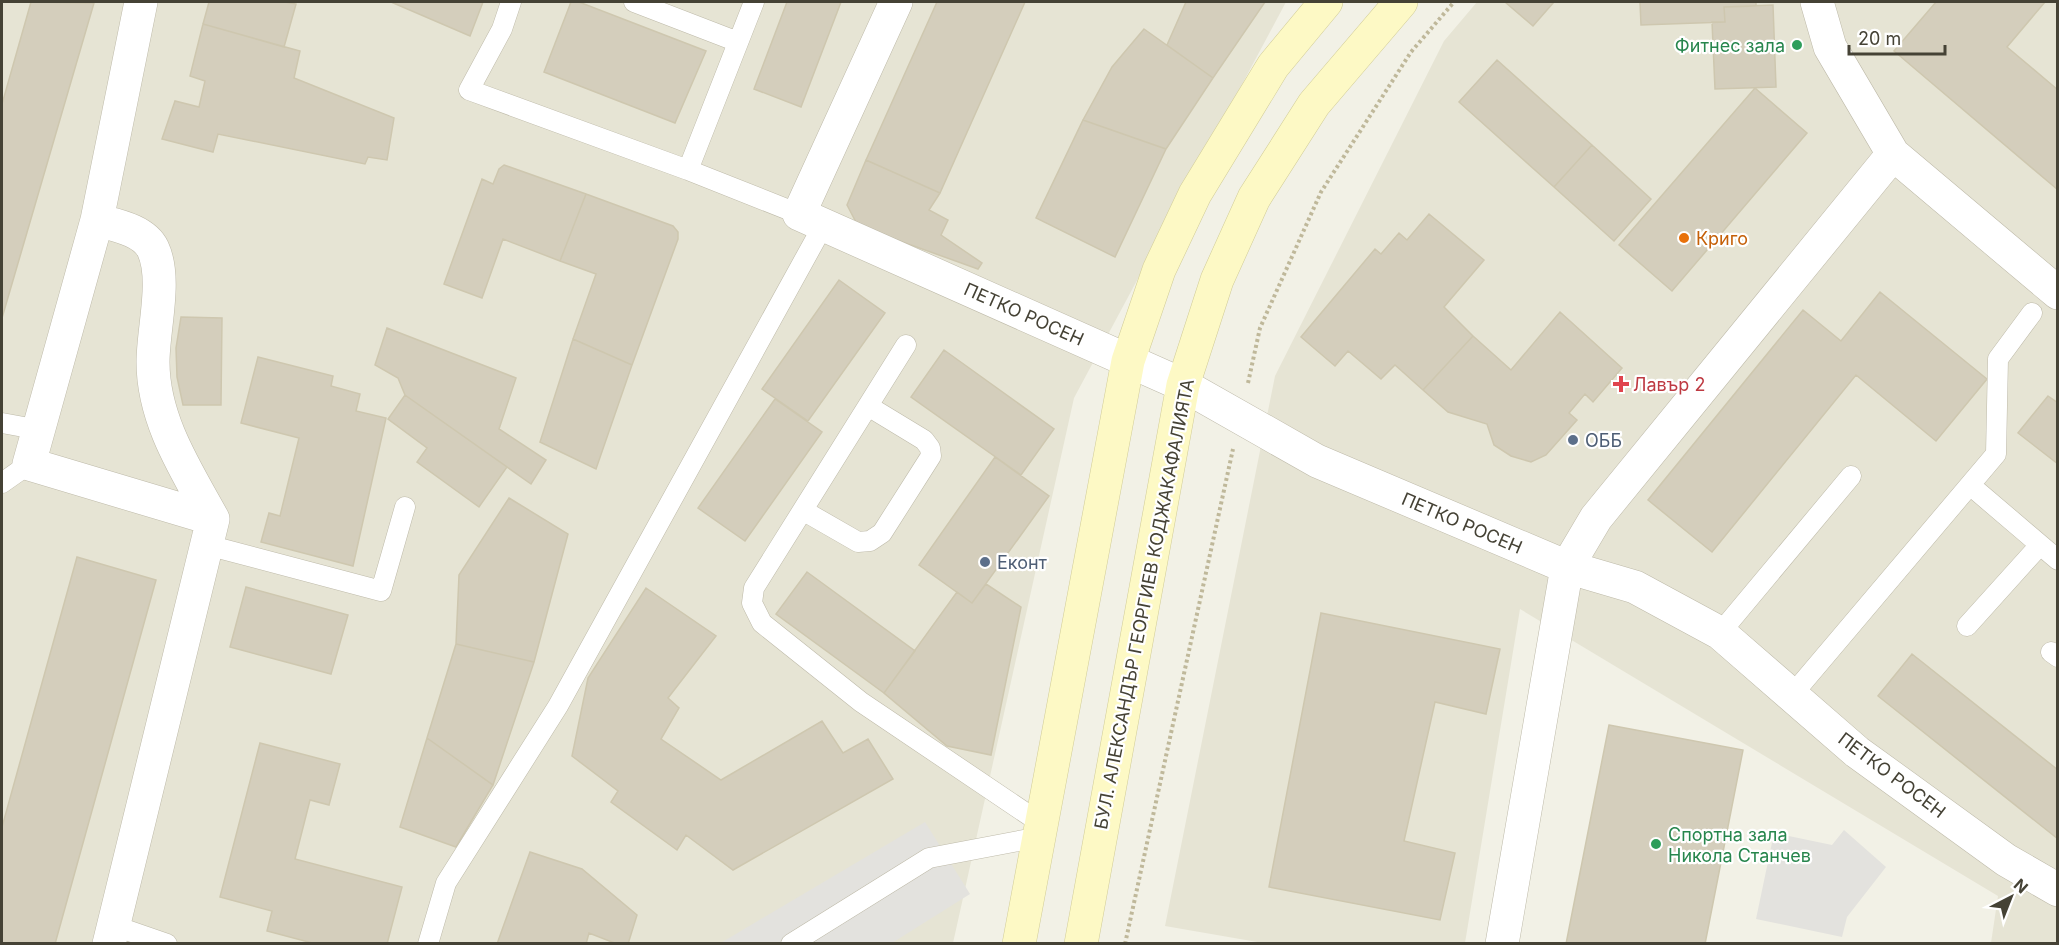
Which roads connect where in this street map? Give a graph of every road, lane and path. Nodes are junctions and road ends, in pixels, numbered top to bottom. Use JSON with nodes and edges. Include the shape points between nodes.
{"nodes":[{"id":1,"x":141,"y":2,"type":"edge"},
{"id":2,"x":511,"y":2,"type":"edge"},
{"id":3,"x":634,"y":2,"type":"edge"},
{"id":4,"x":754,"y":2,"type":"edge"},
{"id":5,"x":896,"y":2,"type":"edge"},
{"id":6,"x":1326,"y":2,"type":"edge"},
{"id":7,"x":1401,"y":2,"type":"edge"},
{"id":8,"x":1817,"y":2,"type":"edge"},
{"id":9,"x":738,"y":42,"type":"junction"},
{"id":10,"x":1893,"y":154,"type":"junction"},
{"id":11,"x":688,"y":170,"type":"junction"},
{"id":12,"x":811,"y":219,"type":"junction"},
{"id":13,"x":97,"y":220,"type":"junction"},
{"id":14,"x":2058,"y":292,"type":"edge"},
{"id":15,"x":2032,"y":313,"type":"dead end"},
{"id":16,"x":906,"y":345,"type":"dead end"},
{"id":17,"x":1128,"y":361,"type":"junction"},
{"id":18,"x":1184,"y":385,"type":"junction"},
{"id":19,"x":868,"y":406,"type":"junction"},
{"id":20,"x":2,"y":423,"type":"edge"},
{"id":21,"x":40,"y":430,"type":"junction"},
{"id":22,"x":29,"y":464,"type":"junction"},
{"id":23,"x":1851,"y":476,"type":"dead end"},
{"id":24,"x":2,"y":483,"type":"edge"},
{"id":25,"x":1970,"y":485,"type":"junction"},
{"id":26,"x":405,"y":507,"type":"dead end"},
{"id":27,"x":804,"y":511,"type":"junction"},
{"id":28,"x":210,"y":532,"type":"junction"},
{"id":29,"x":2040,"y":545,"type":"junction"},
{"id":30,"x":2058,"y":560,"type":"edge"},
{"id":31,"x":1567,"y":567,"type":"junction"},
{"id":32,"x":1967,"y":626,"type":"dead end"},
{"id":33,"x":1720,"y":633,"type":"junction"},
{"id":34,"x":1792,"y":695,"type":"junction"},
{"id":35,"x":1041,"y":830,"type":"junction"},
{"id":36,"x":2058,"y":890,"type":"edge"},
{"id":37,"x":110,"y":934,"type":"edge"},
{"id":38,"x":167,"y":944,"type":"edge"},
{"id":39,"x":428,"y":944,"type":"edge"},
{"id":40,"x":791,"y":944,"type":"edge"},
{"id":41,"x":1019,"y":944,"type":"edge"},
{"id":42,"x":1081,"y":944,"type":"edge"},
{"id":43,"x":1502,"y":944,"type":"edge"}],
"edges":[{"from":1,"to":13,"type":"street"},
{"from":2,"to":11,"type":"lane","via":[[502,29],[469,90]]},
{"from":3,"to":9,"type":"lane"},
{"from":4,"to":9,"type":"lane"},
{"from":5,"to":12,"type":"street"},
{"from":6,"to":17,"type":"main road","via":[[1273,66],[1195,194],[1159,270]]},
{"from":7,"to":18,"type":"main road","name":"БУЛ. АЛЕКСАНДЪР ГЕОРГИЕВ КОДЖАКАФАЛИЯТА","via":[[1314,104],[1254,198],[1216,280]]},
{"from":8,"to":10,"type":"street","via":[[1830,47]]},
{"from":9,"to":11,"type":"lane"},
{"from":10,"to":14,"type":"street"},
{"from":10,"to":31,"type":"street","via":[[1596,518]]},
{"from":11,"to":12,"type":"lane"},
{"from":12,"to":17,"type":"street","name":"ПЕТКО РОСЕН"},
{"from":12,"to":39,"type":"lane","via":[[558,706],[446,883]]},
{"from":13,"to":21,"type":"street"},
{"from":13,"to":28,"type":"street","via":[[135,232],[152,248],[158,278],[153,364],[158,403]]},
{"from":15,"to":25,"type":"lane","via":[[1998,359],[1996,454]]},
{"from":16,"to":19,"type":"lane"},
{"from":17,"to":18,"type":"street","name":"ПЕТКО РОСЕН"},
{"from":17,"to":35,"type":"main road"},
{"from":18,"to":31,"type":"street","name":"ПЕТКО РОСЕН","via":[[1317,461]]},
{"from":18,"to":42,"type":"main road","name":"БУЛ. АЛЕКСАНДЪР ГЕОРГИЕВ КОДЖАКАФАЛИЯТА"},
{"from":19,"to":27,"type":"lane"},
{"from":19,"to":27,"type":"lane","via":[[924,440],[931,456],[882,533],[870,541],[858,542]]},
{"from":20,"to":21,"type":"lane"},
{"from":21,"to":22,"type":"street"},
{"from":22,"to":24,"type":"lane"},
{"from":22,"to":28,"type":"street"},
{"from":23,"to":33,"type":"lane"},
{"from":25,"to":29,"type":"lane"},
{"from":25,"to":34,"type":"lane"},
{"from":26,"to":28,"type":"lane","via":[[381,591]]},
{"from":27,"to":35,"type":"lane","via":[[754,588],[752,603],[762,622],[861,702]]},
{"from":28,"to":37,"type":"street"},
{"from":29,"to":30,"type":"lane"},
{"from":29,"to":32,"type":"lane"},
{"from":31,"to":33,"type":"street","name":"ПЕТКО РОСЕН","via":[[1635,587]]},
{"from":31,"to":43,"type":"street"},
{"from":33,"to":34,"type":"street","name":"ПЕТКО РОСЕН"},
{"from":34,"to":36,"type":"street","name":"ПЕТКО РОСЕН","via":[[1857,752],[2006,860]]},
{"from":35,"to":40,"type":"lane","via":[[929,858]]},
{"from":35,"to":41,"type":"main road"},
{"from":37,"to":38,"type":"lane"}]}
